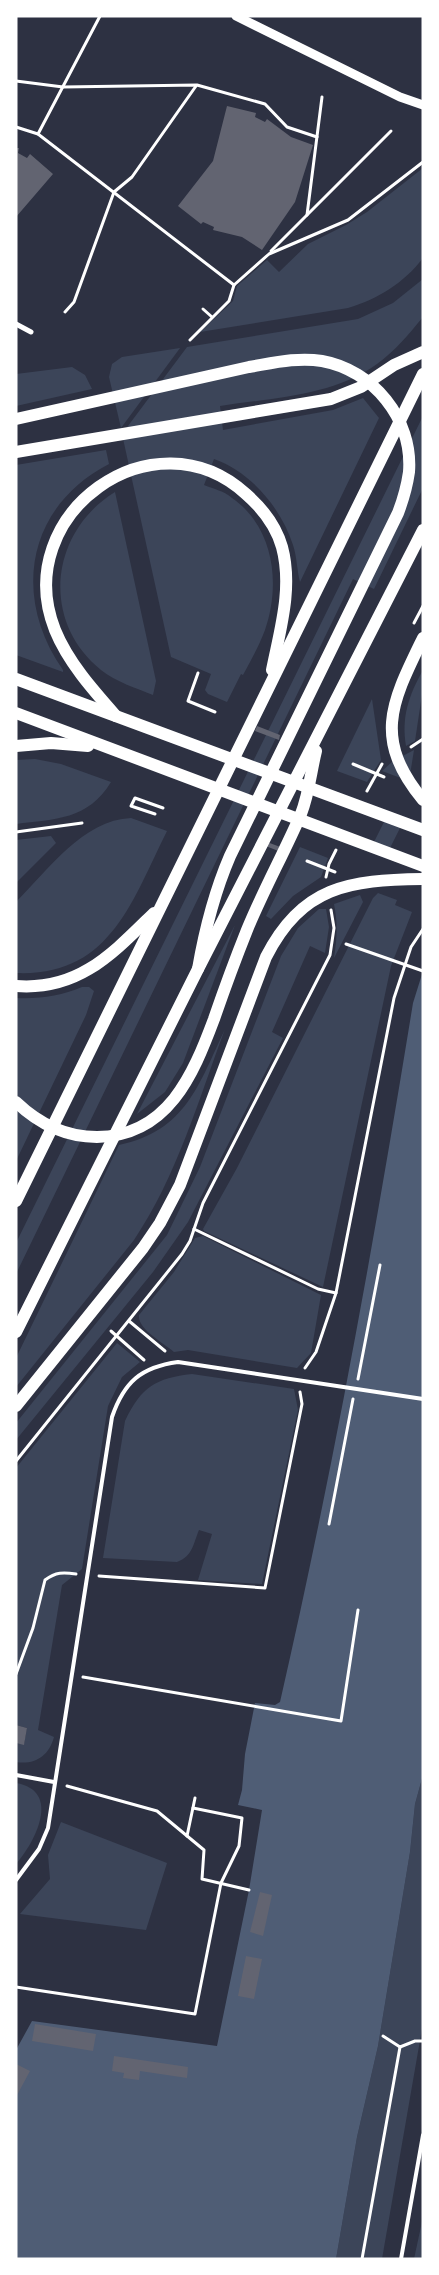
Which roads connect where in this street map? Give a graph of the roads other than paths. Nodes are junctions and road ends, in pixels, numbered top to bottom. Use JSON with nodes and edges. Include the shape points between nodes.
{"nodes":[{"id":1,"x":236,"y":16,"type":"edge"},
{"id":2,"x":400,"y":97,"type":"junction"},
{"id":3,"x":423,"y":105,"type":"edge"},
{"id":4,"x":423,"y":111,"type":"edge"},
{"id":5,"x":16,"y":324,"type":"edge"},
{"id":6,"x":31,"y":332,"type":"dead end"},
{"id":7,"x":423,"y":352,"type":"edge"},
{"id":8,"x":423,"y":374,"type":"edge"},
{"id":9,"x":16,"y":418,"type":"edge"},
{"id":10,"x":16,"y":452,"type":"edge"},
{"id":11,"x":423,"y":530,"type":"edge"},
{"id":12,"x":423,"y":638,"type":"edge"},
{"id":13,"x":16,"y":679,"type":"edge"},
{"id":14,"x":269,"y":687,"type":"junction"},
{"id":15,"x":16,"y":713,"type":"edge"},
{"id":16,"x":116,"y":716,"type":"junction"},
{"id":17,"x":320,"y":734,"type":"junction"},
{"id":18,"x":16,"y":746,"type":"edge"},
{"id":19,"x":103,"y":747,"type":"junction"},
{"id":20,"x":423,"y":800,"type":"edge"},
{"id":21,"x":423,"y":830,"type":"edge"},
{"id":22,"x":423,"y":866,"type":"edge"},
{"id":23,"x":423,"y":879,"type":"edge"},
{"id":24,"x":161,"y":906,"type":"junction"},
{"id":25,"x":198,"y":969,"type":"junction"},
{"id":26,"x":16,"y":986,"type":"edge"},
{"id":27,"x":16,"y":1102,"type":"edge"},
{"id":28,"x":16,"y":1201,"type":"edge"},
{"id":29,"x":16,"y":1332,"type":"edge"},
{"id":30,"x":423,"y":1399,"type":"edge"},
{"id":31,"x":16,"y":1406,"type":"edge"},
{"id":32,"x":16,"y":1775,"type":"edge"},
{"id":33,"x":54,"y":1782,"type":"junction"},
{"id":34,"x":16,"y":1880,"type":"edge"},
{"id":35,"x":423,"y":2135,"type":"edge"},
{"id":36,"x":401,"y":2259,"type":"edge"}],
"edges":[{"from":1,"to":2,"type":"street"},
{"from":2,"to":3,"type":"street"},
{"from":2,"to":4,"type":"street"},
{"from":5,"to":6,"type":"street"},
{"from":7,"to":10,"type":"main road","via":[[340,396]]},
{"from":8,"to":14,"type":"main road"},
{"from":9,"to":25,"type":"main road","via":[[284,361],[322,361],[352,372],[378,390],[392,408],[405,436],[408,459],[406,487],[398,513],[230,856],[205,928]]},
{"from":11,"to":17,"type":"main road"},
{"from":12,"to":20,"type":"main road","via":[[395,699],[391,740],[403,770]]},
{"from":13,"to":16,"type":"main road"},
{"from":14,"to":16,"type":"main road","via":[[286,592],[282,547],[274,528],[256,503],[239,487],[209,472],[177,465],[132,469],[97,486],[74,508],[55,541],[47,577],[49,612],[62,645]]},
{"from":14,"to":24,"type":"main road"},
{"from":15,"to":19,"type":"main road"},
{"from":16,"to":21,"type":"main road"},
{"from":17,"to":25,"type":"main road"},
{"from":17,"to":27,"type":"main road","via":[[302,812],[247,930],[198,1062],[183,1089],[164,1110],[139,1127],[103,1136],[74,1135],[55,1129]]},
{"from":18,"to":19,"type":"main road"},
{"from":19,"to":22,"type":"main road"},
{"from":23,"to":31,"type":"main road","via":[[370,881],[345,886],[324,894],[290,919],[266,958],[180,1185],[160,1223]]},
{"from":24,"to":26,"type":"main road","via":[[118,948],[82,974],[43,986]]},
{"from":24,"to":28,"type":"main road"},
{"from":25,"to":29,"type":"main road"},
{"from":30,"to":33,"type":"lane","via":[[178,1362],[153,1367],[127,1386],[118,1397],[112,1417]]},
{"from":32,"to":33,"type":"lane"},
{"from":33,"to":34,"type":"lane","via":[[48,1828],[39,1849]]},
{"from":35,"to":36,"type":"lane"}]}
